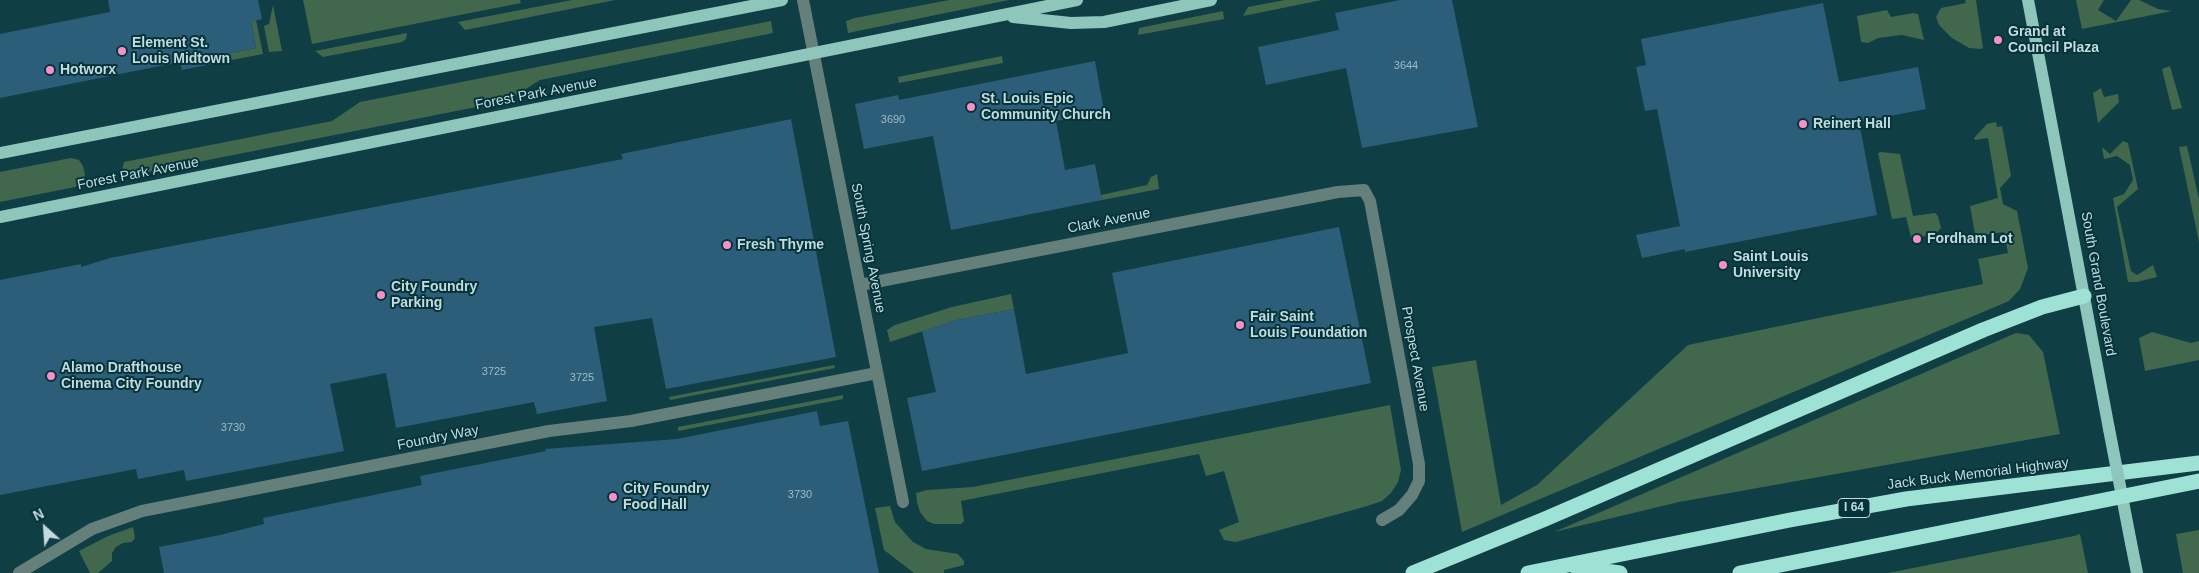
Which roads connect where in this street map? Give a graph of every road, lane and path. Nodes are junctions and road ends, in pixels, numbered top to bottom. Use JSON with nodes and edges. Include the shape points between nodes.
{"nodes":[{"id":1,"x":782,"y":0,"type":"edge"},
{"id":2,"x":804,"y":0,"type":"edge"},
{"id":3,"x":1077,"y":0,"type":"edge"},
{"id":4,"x":1211,"y":0,"type":"edge"},
{"id":5,"x":2028,"y":0,"type":"edge"},
{"id":6,"x":1006,"y":16,"type":"junction"},
{"id":7,"x":815,"y":54,"type":"junction"},
{"id":8,"x":0,"y":152,"type":"edge"},
{"id":9,"x":1364,"y":190,"type":"joint"},
{"id":10,"x":0,"y":218,"type":"edge"},
{"id":11,"x":860,"y":285,"type":"junction"},
{"id":12,"x":2084,"y":296,"type":"junction"},
{"id":13,"x":877,"y":373,"type":"junction"},
{"id":14,"x":2199,"y":463,"type":"edge"},
{"id":15,"x":2199,"y":481,"type":"edge"},
{"id":16,"x":903,"y":502,"type":"dead end"},
{"id":17,"x":1382,"y":520,"type":"dead end"},
{"id":18,"x":1562,"y":565,"type":"junction"},
{"id":19,"x":19,"y":573,"type":"edge"},
{"id":20,"x":1413,"y":573,"type":"edge"},
{"id":21,"x":1528,"y":573,"type":"edge"},
{"id":22,"x":1620,"y":573,"type":"edge"},
{"id":23,"x":1740,"y":573,"type":"edge"},
{"id":24,"x":2137,"y":573,"type":"edge"}],
"edges":[{"from":1,"to":8,"type":"main road"},
{"from":2,"to":7,"type":"street","name":"South Spring Avenue"},
{"from":3,"to":6,"type":"main road","name":"Forest Park Avenue"},
{"from":4,"to":6,"type":"main road","via":[[1104,22]]},
{"from":5,"to":12,"type":"main road","name":"South Grand Boulevard"},
{"from":6,"to":7,"type":"main road","name":"Forest Park Avenue"},
{"from":7,"to":10,"type":"main road","name":"Forest Park Avenue"},
{"from":7,"to":11,"type":"street","name":"South Spring Avenue"},
{"from":9,"to":11,"type":"street","name":"Clark Avenue","via":[[1338,192]]},
{"from":9,"to":17,"type":"street","name":"Prospect Avenue","via":[[1370,201],[1419,464],[1419,481],[1412,495],[1399,510]]},
{"from":11,"to":13,"type":"street","name":"South Spring Avenue"},
{"from":12,"to":20,"type":"highway","via":[[2020,314]]},
{"from":12,"to":24,"type":"main road","name":"South Grand Boulevard","bridge":true},
{"from":13,"to":16,"type":"street","name":"South Spring Avenue"},
{"from":13,"to":19,"type":"street","name":"Foundry Way","via":[[631,422],[549,431],[142,511],[92,529]]},
{"from":14,"to":18,"type":"highway","name":"Jack Buck Memorial Highway","number":"I 64","via":[[1906,499]]},
{"from":15,"to":23,"type":"highway","bridge":true},
{"from":18,"to":21,"type":"highway","name":"Jack Buck Memorial Highway","number":"I 64"},
{"from":18,"to":22,"type":"highway"}]}
